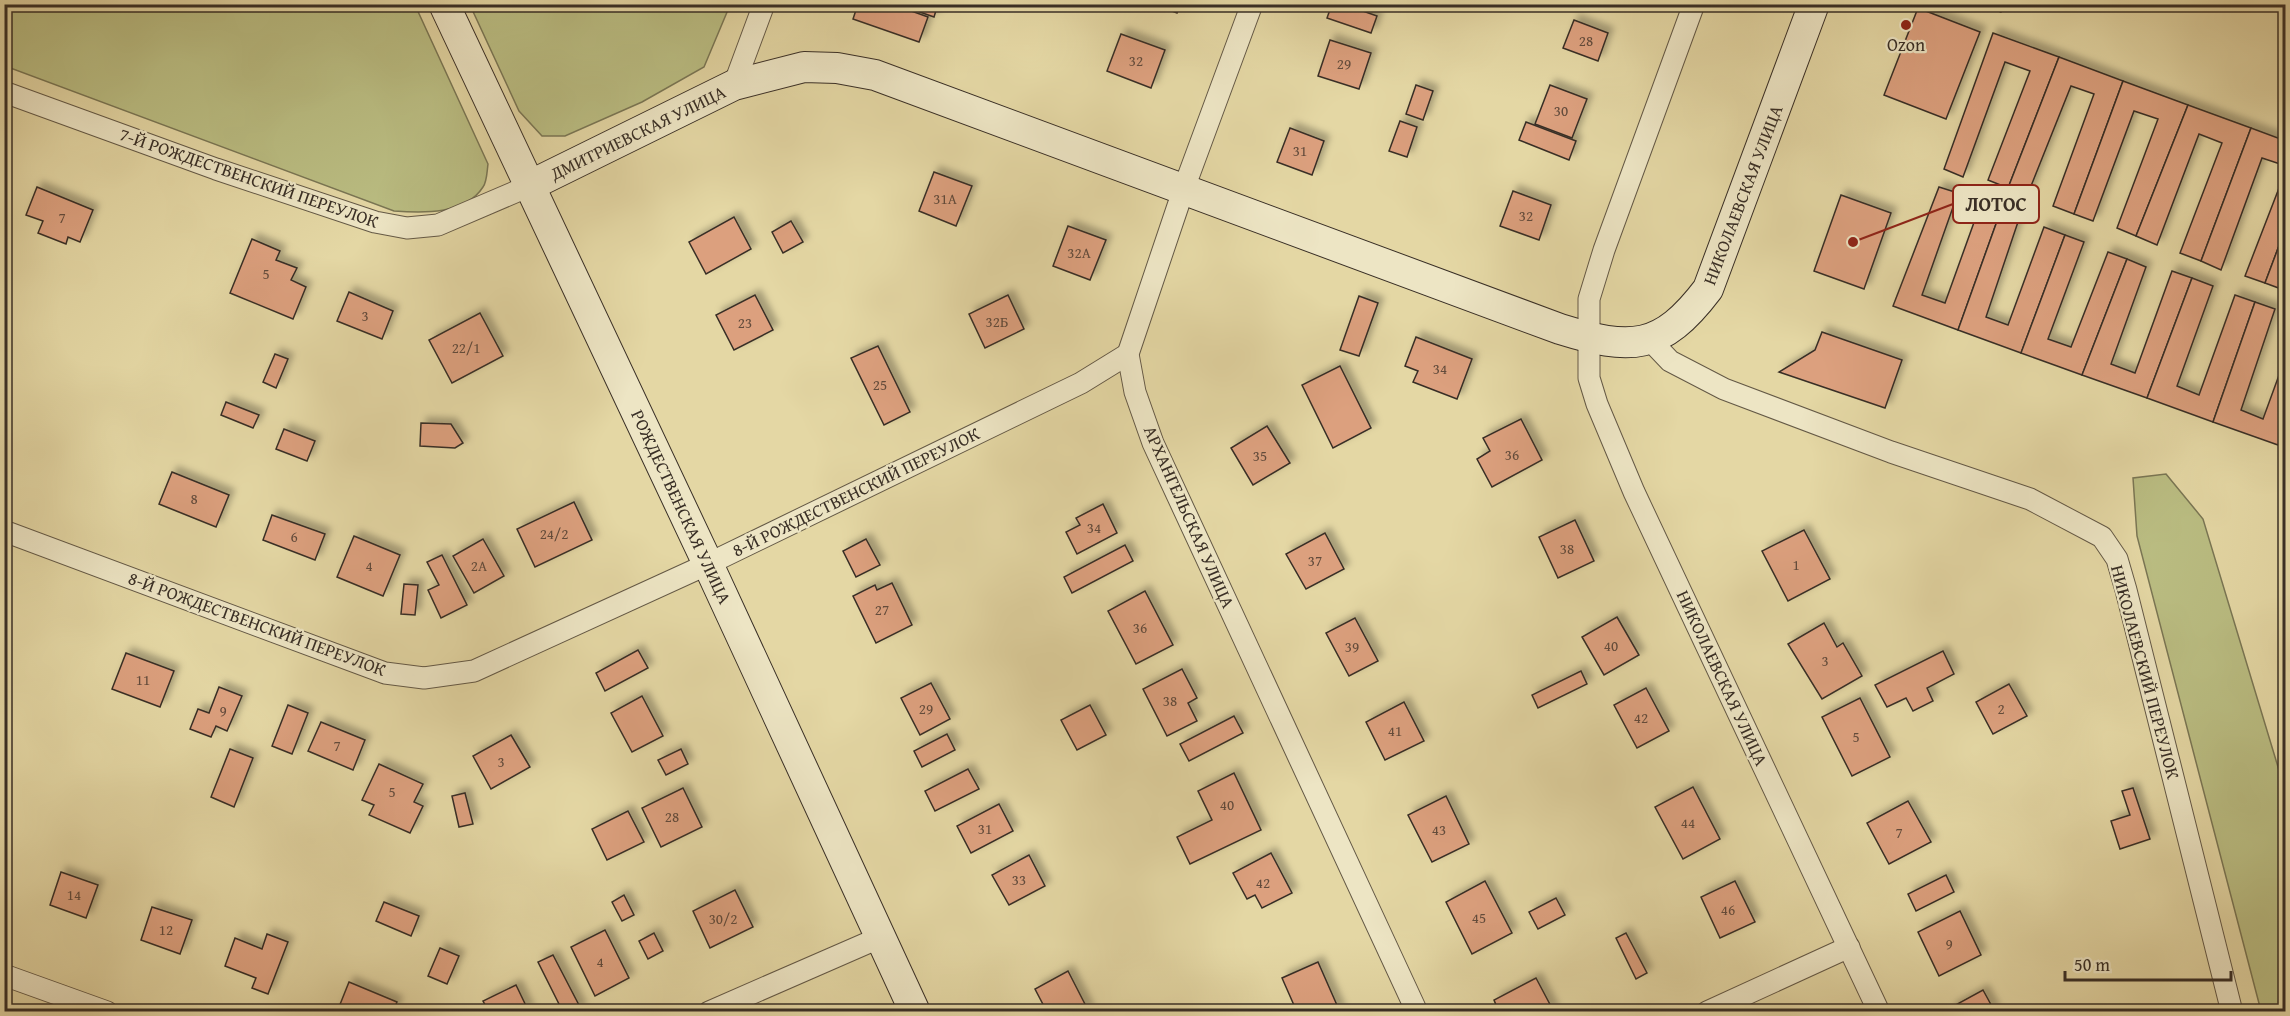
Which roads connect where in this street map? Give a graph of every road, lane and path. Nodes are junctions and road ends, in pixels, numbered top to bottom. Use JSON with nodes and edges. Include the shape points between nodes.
{"nodes":[{"id":1,"x":444,"y":4,"type":"edge"},
{"id":2,"x":764,"y":4,"type":"edge"},
{"id":3,"x":1252,"y":4,"type":"edge"},
{"id":4,"x":1694,"y":4,"type":"edge"},
{"id":5,"x":1814,"y":4,"type":"edge"},
{"id":6,"x":734,"y":85,"type":"junction"},
{"id":7,"x":4,"y":92,"type":"edge"},
{"id":8,"x":529,"y":186,"type":"junction"},
{"id":9,"x":1184,"y":188,"type":"junction"},
{"id":10,"x":1589,"y":338,"type":"junction"},
{"id":11,"x":1650,"y":340,"type":"junction"},
{"id":12,"x":1128,"y":354,"type":"junction"},
{"id":13,"x":4,"y":531,"type":"edge"},
{"id":14,"x":708,"y":564,"type":"junction"},
{"id":15,"x":881,"y":937,"type":"junction"},
{"id":16,"x":1849,"y":947,"type":"junction"},
{"id":17,"x":4,"y":975,"type":"edge"},
{"id":18,"x":107,"y":1011,"type":"edge"},
{"id":19,"x":709,"y":1011,"type":"edge"},
{"id":20,"x":915,"y":1011,"type":"edge"},
{"id":21,"x":1417,"y":1011,"type":"edge"},
{"id":22,"x":1707,"y":1011,"type":"edge"},
{"id":23,"x":1879,"y":1011,"type":"edge"},
{"id":24,"x":2232,"y":1011,"type":"edge"}],
"edges":[{"from":1,"to":8,"type":"main road","name":"РОЖДЕСТВЕНСКАЯ УЛИЦА"},
{"from":2,"to":6,"type":"street","name":"ДМИТРИЕВСКАЯ УЛИЦА"},
{"from":3,"to":9,"type":"street","name":"АРХАНГЕЛЬСКАЯ УЛИЦА"},
{"from":4,"to":10,"type":"street","name":"НИКОЛАЕВСКАЯ УЛИЦА","via":[[1604,250],[1589,299]]},
{"from":5,"to":11,"type":"main road","name":"НИКОЛАЕВСКАЯ УЛИЦА","via":[[1708,289],[1691,312]]},
{"from":6,"to":8,"type":"main road","name":"ДМИТРИЕВСКАЯ УЛИЦА"},
{"from":6,"to":9,"type":"main road","via":[[804,67],[875,75]]},
{"from":7,"to":8,"type":"street","name":"7-Й РОЖДЕСТВЕНСКИЙ ПЕРЕУЛОК","via":[[216,169],[375,222],[406,228],[438,225]]},
{"from":8,"to":14,"type":"main road","name":"РОЖДЕСТВЕНСКАЯ УЛИЦА"},
{"from":9,"to":10,"type":"main road"},
{"from":9,"to":12,"type":"street","name":"АРХАНГЕЛЬСКАЯ УЛИЦА"},
{"from":10,"to":11,"type":"main road","name":"НИКОЛАЕВСКАЯ УЛИЦА","via":[[1627,345]]},
{"from":10,"to":16,"type":"street","name":"НИКОЛАЕВСКАЯ УЛИЦА","via":[[1589,378],[1634,492]]},
{"from":11,"to":24,"type":"street","name":"НИКОЛАЕВСКИЙ ПЕРЕУЛОК","via":[[1670,361],[1724,389],[2030,499],[2102,537],[2117,560],[2127,590]]},
{"from":12,"to":14,"type":"street","name":"8-Й РОЖДЕСТВЕНСКИЙ ПЕРЕУЛОК","via":[[1081,383]]},
{"from":12,"to":21,"type":"street","name":"АРХАНГЕЛЬСКАЯ УЛИЦА","via":[[1135,392],[1153,443]]},
{"from":13,"to":14,"type":"street","name":"8-Й РОЖДЕСТВЕНСКИЙ ПЕРЕУЛОК","via":[[385,673],[424,678],[474,671]]},
{"from":14,"to":15,"type":"main road","name":"РОЖДЕСТВЕНСКАЯ УЛИЦА"},
{"from":15,"to":19,"type":"street"},
{"from":15,"to":20,"type":"main road","name":"РОЖДЕСТВЕНСКАЯ УЛИЦА"},
{"from":16,"to":22,"type":"street"},
{"from":16,"to":23,"type":"street","name":"НИКОЛАЕВСКАЯ УЛИЦА"},
{"from":17,"to":18,"type":"street"}]}
